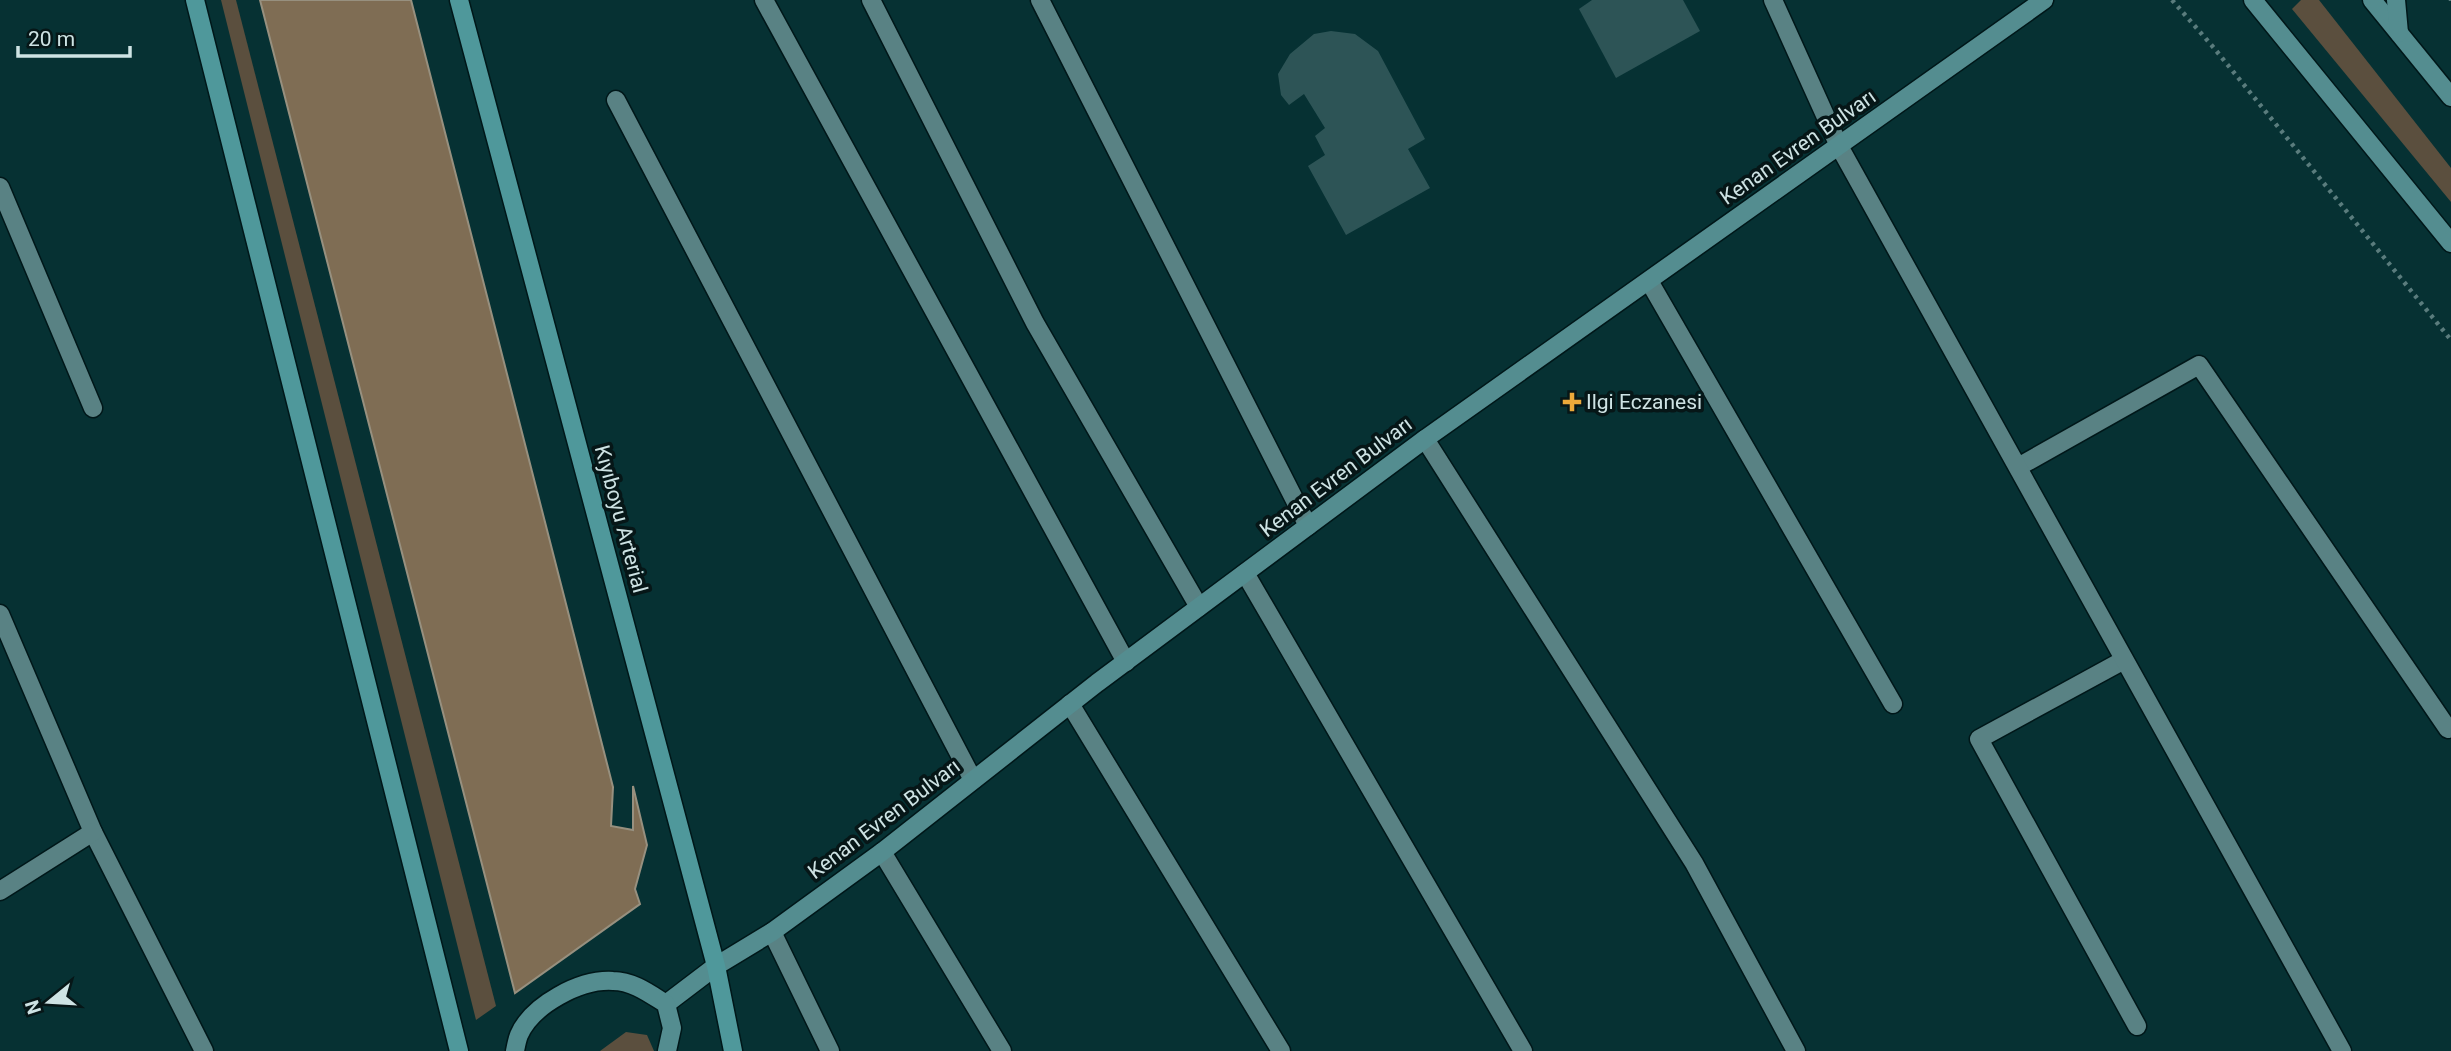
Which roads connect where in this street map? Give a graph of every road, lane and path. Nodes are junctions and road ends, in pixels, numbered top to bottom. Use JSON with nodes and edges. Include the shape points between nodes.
{"nodes":[{"id":1,"x":195,"y":0,"type":"edge"},
{"id":2,"x":459,"y":0,"type":"edge"},
{"id":3,"x":764,"y":0,"type":"edge"},
{"id":4,"x":871,"y":0,"type":"edge"},
{"id":5,"x":1040,"y":0,"type":"edge"},
{"id":6,"x":1773,"y":0,"type":"edge"},
{"id":7,"x":2044,"y":0,"type":"edge"},
{"id":8,"x":2172,"y":0,"type":"edge"},
{"id":9,"x":2253,"y":0,"type":"edge"},
{"id":10,"x":2372,"y":0,"type":"edge"},
{"id":11,"x":2396,"y":0,"type":"edge"},
{"id":12,"x":2399,"y":33,"type":"junction"},
{"id":13,"x":2451,"y":97,"type":"edge"},
{"id":14,"x":616,"y":100,"type":"dead end"},
{"id":15,"x":1839,"y":146,"type":"junction"},
{"id":16,"x":0,"y":187,"type":"edge"},
{"id":17,"x":2451,"y":243,"type":"edge"},
{"id":18,"x":1649,"y":281,"type":"junction"},
{"id":19,"x":2451,"y":340,"type":"edge"},
{"id":20,"x":93,"y":408,"type":"dead end"},
{"id":21,"x":1425,"y":439,"type":"junction"},
{"id":22,"x":2018,"y":467,"type":"junction"},
{"id":23,"x":1308,"y":526,"type":"junction"},
{"id":24,"x":1245,"y":573,"type":"junction"},
{"id":25,"x":1199,"y":607,"type":"junction"},
{"id":26,"x":0,"y":614,"type":"edge"},
{"id":27,"x":2124,"y":660,"type":"junction"},
{"id":28,"x":1126,"y":662,"type":"junction"},
{"id":29,"x":1070,"y":704,"type":"junction"},
{"id":30,"x":1894,"y":705,"type":"dead end"},
{"id":31,"x":2451,"y":727,"type":"edge"},
{"id":32,"x":973,"y":780,"type":"junction"},
{"id":33,"x":93,"y":832,"type":"junction"},
{"id":34,"x":882,"y":852,"type":"junction"},
{"id":35,"x":0,"y":891,"type":"edge"},
{"id":36,"x":772,"y":933,"type":"junction"},
{"id":37,"x":716,"y":966,"type":"junction"},
{"id":38,"x":666,"y":1004,"type":"junction"},
{"id":39,"x":2137,"y":1026,"type":"dead end"},
{"id":40,"x":204,"y":1051,"type":"edge"},
{"id":41,"x":459,"y":1051,"type":"edge"},
{"id":42,"x":515,"y":1051,"type":"edge"},
{"id":43,"x":667,"y":1051,"type":"edge"},
{"id":44,"x":733,"y":1051,"type":"edge"},
{"id":45,"x":830,"y":1051,"type":"edge"},
{"id":46,"x":1002,"y":1051,"type":"edge"},
{"id":47,"x":1281,"y":1051,"type":"edge"},
{"id":48,"x":1522,"y":1051,"type":"edge"},
{"id":49,"x":1796,"y":1051,"type":"edge"},
{"id":50,"x":2342,"y":1051,"type":"edge"}],
"edges":[{"from":1,"to":41,"type":"main road"},
{"from":2,"to":37,"type":"main road","name":"Kıyıboyu Arterial"},
{"from":3,"to":28,"type":"street"},
{"from":4,"to":25,"type":"street","via":[[1035,323]]},
{"from":5,"to":23,"type":"street"},
{"from":6,"to":15,"type":"street"},
{"from":7,"to":15,"type":"main road","name":"Kenan Evren Bulvarı"},
{"from":8,"to":19,"type":"path"},
{"from":9,"to":17,"type":"main road"},
{"from":10,"to":12,"type":"main road"},
{"from":11,"to":12,"type":"main road"},
{"from":12,"to":13,"type":"main road"},
{"from":14,"to":32,"type":"street"},
{"from":15,"to":18,"type":"main road","name":"Kenan Evren Bulvarı"},
{"from":15,"to":22,"type":"street"},
{"from":16,"to":20,"type":"street"},
{"from":18,"to":21,"type":"main road","name":"Kenan Evren Bulvarı"},
{"from":18,"to":30,"type":"street"},
{"from":21,"to":23,"type":"main road","name":"Kenan Evren Bulvarı"},
{"from":21,"to":49,"type":"street","via":[[1694,863]]},
{"from":22,"to":27,"type":"street"},
{"from":22,"to":31,"type":"street","via":[[2199,365],[2448,729]]},
{"from":23,"to":24,"type":"main road","name":"Kenan Evren Bulvarı"},
{"from":24,"to":25,"type":"main road","name":"Kenan Evren Bulvarı"},
{"from":24,"to":48,"type":"street"},
{"from":25,"to":28,"type":"main road","name":"Kenan Evren Bulvarı"},
{"from":26,"to":33,"type":"street"},
{"from":27,"to":39,"type":"street","via":[[1979,739]]},
{"from":27,"to":50,"type":"street"},
{"from":28,"to":29,"type":"main road","name":"Kenan Evren Bulvarı"},
{"from":29,"to":32,"type":"main road","name":"Kenan Evren Bulvarı"},
{"from":29,"to":47,"type":"street"},
{"from":32,"to":34,"type":"main road","name":"Kenan Evren Bulvarı"},
{"from":33,"to":35,"type":"street"},
{"from":33,"to":40,"type":"street"},
{"from":34,"to":36,"type":"main road","name":"Kenan Evren Bulvarı"},
{"from":34,"to":46,"type":"street"},
{"from":36,"to":37,"type":"main road","name":"Kenan Evren Bulvarı"},
{"from":36,"to":45,"type":"street"},
{"from":37,"to":38,"type":"main road","name":"Kenan Evren Bulvarı"},
{"from":37,"to":44,"type":"main road","name":"Kıyıboyu Arterial"},
{"from":38,"to":42,"type":"main road","via":[[638,986],[612,981],[577,987],[545,1003],[519,1034]]},
{"from":38,"to":43,"type":"main road","via":[[672,1028]]}]}
